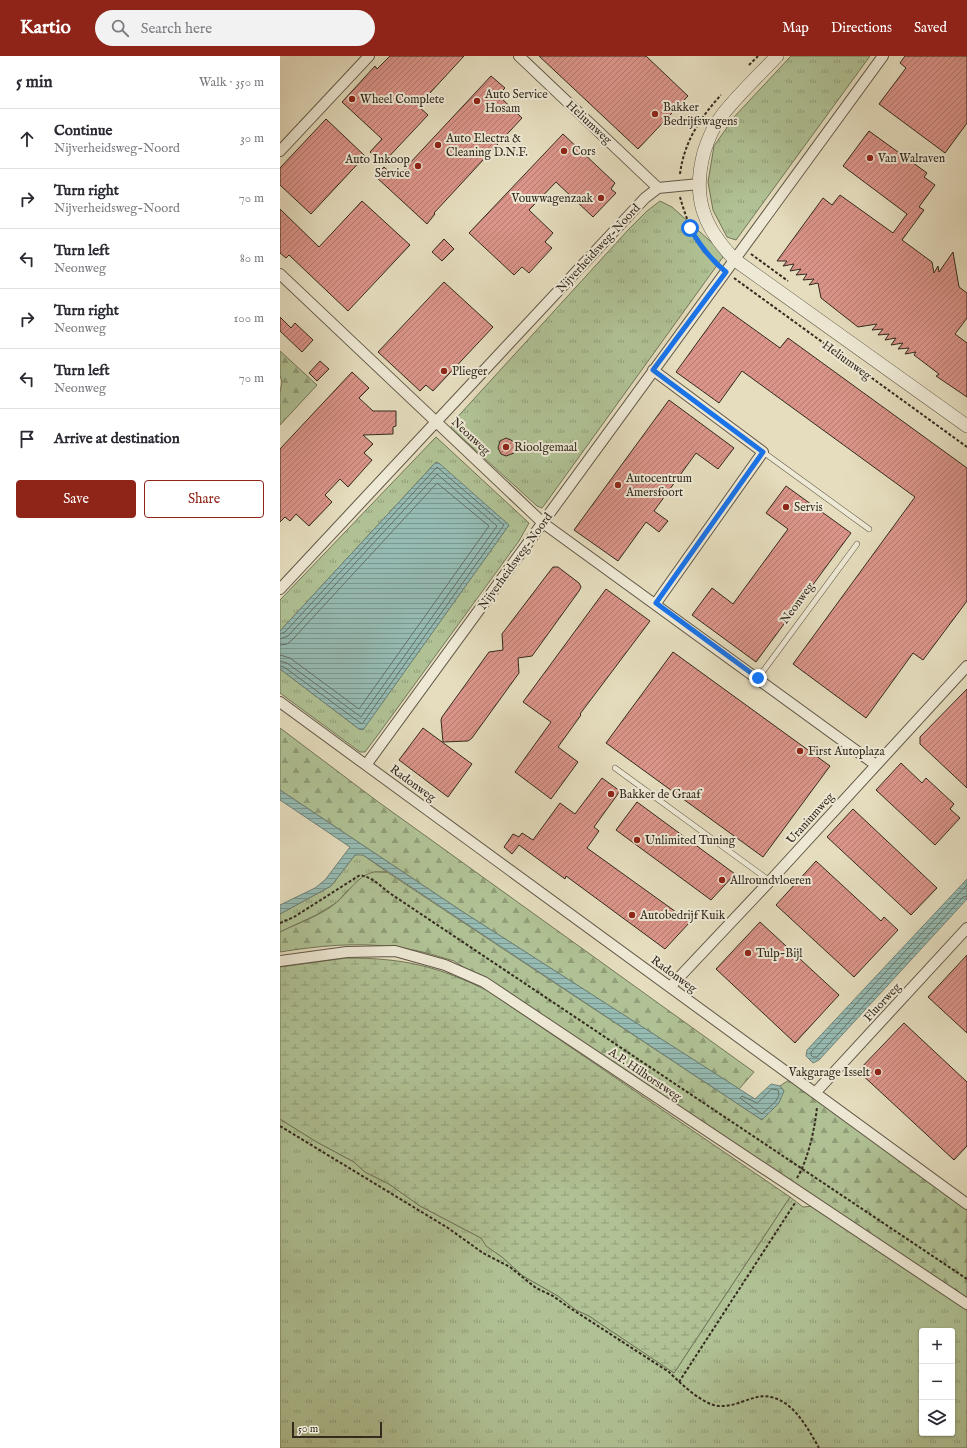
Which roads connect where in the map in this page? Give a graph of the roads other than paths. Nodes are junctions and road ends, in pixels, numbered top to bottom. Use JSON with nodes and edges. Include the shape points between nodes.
{"nodes":[{"id":1,"x":369,"y":56,"type":"edge"},
{"id":2,"x":519,"y":56,"type":"edge"},
{"id":3,"x":777,"y":56,"type":"edge"},
{"id":4,"x":883,"y":56,"type":"edge"},
{"id":5,"x":280,"y":151,"type":"edge"},
{"id":6,"x":699,"y":184,"type":"junction"},
{"id":7,"x":658,"y":188,"type":"junction"},
{"id":8,"x":735,"y":260,"type":"junction"},
{"id":9,"x":280,"y":274,"type":"edge"},
{"id":10,"x":653,"y":370,"type":"junction"},
{"id":11,"x":436,"y":422,"type":"junction"},
{"id":12,"x":967,"y":426,"type":"edge"},
{"id":13,"x":763,"y":452,"type":"junction"},
{"id":14,"x":543,"y":523,"type":"junction"},
{"id":15,"x":868,"y":529,"type":"dead end"},
{"id":16,"x":857,"y":544,"type":"dead end"},
{"id":17,"x":280,"y":589,"type":"edge"},
{"id":18,"x":656,"y":603,"type":"junction"},
{"id":19,"x":967,"y":666,"type":"edge"},
{"id":20,"x":758,"y":678,"type":"junction"},
{"id":21,"x":280,"y":702,"type":"edge"},
{"id":22,"x":366,"y":765,"type":"junction"},
{"id":23,"x":876,"y":765,"type":"junction"},
{"id":24,"x":616,"y":768,"type":"dead end"},
{"id":25,"x":770,"y":881,"type":"junction"},
{"id":26,"x":967,"y":928,"type":"edge"},
{"id":27,"x":280,"y":961,"type":"edge"},
{"id":28,"x":670,"y":987,"type":"junction"},
{"id":29,"x":815,"y":1092,"type":"junction"},
{"id":30,"x":967,"y":1204,"type":"edge"},
{"id":31,"x":967,"y":1304,"type":"edge"}],
"edges":[{"from":1,"to":5,"type":"street"},
{"from":2,"to":7,"type":"street","name":"Heliumweg"},
{"from":3,"to":6,"type":"street","via":[[722,115],[707,144]]},
{"from":4,"to":8,"type":"street","name":"Nijverheidsweg-Noord"},
{"from":6,"to":7,"type":"street"},
{"from":6,"to":8,"type":"street","via":[[700,202],[711,230],[721,246]]},
{"from":7,"to":11,"type":"street","name":"Nijverheidsweg-Noord","via":[[645,198]]},
{"from":8,"to":10,"type":"street","name":"Nijverheidsweg-Noord"},
{"from":8,"to":12,"type":"street","name":"Heliumweg"},
{"from":9,"to":11,"type":"street","name":"Neonweg"},
{"from":10,"to":13,"type":"street"},
{"from":10,"to":14,"type":"street","name":"Nijverheidsweg-Noord"},
{"from":11,"to":14,"type":"street","name":"Neonweg"},
{"from":11,"to":17,"type":"street","name":"Nijverheidsweg-Noord"},
{"from":13,"to":15,"type":"lane"},
{"from":13,"to":18,"type":"street"},
{"from":14,"to":18,"type":"street","name":"Neonweg"},
{"from":14,"to":22,"type":"street","name":"Nijverheidsweg-Noord"},
{"from":16,"to":20,"type":"lane","name":"Neonweg"},
{"from":18,"to":20,"type":"street","name":"Neonweg"},
{"from":19,"to":23,"type":"street","name":"Uraniumweg"},
{"from":20,"to":23,"type":"street","name":"Neonweg"},
{"from":21,"to":22,"type":"street"},
{"from":22,"to":28,"type":"street","name":"Radonweg"},
{"from":23,"to":25,"type":"street","name":"Uraniumweg"},
{"from":24,"to":25,"type":"lane"},
{"from":25,"to":28,"type":"street","name":"Uraniumweg"},
{"from":26,"to":29,"type":"street","name":"Fluorweg"},
{"from":27,"to":31,"type":"street","name":"A.P. Hilhorstweg","via":[[347,952],[394,951],[445,965],[484,982]]},
{"from":28,"to":29,"type":"street","name":"Radonweg"},
{"from":29,"to":30,"type":"street","name":"Radonweg"}]}
